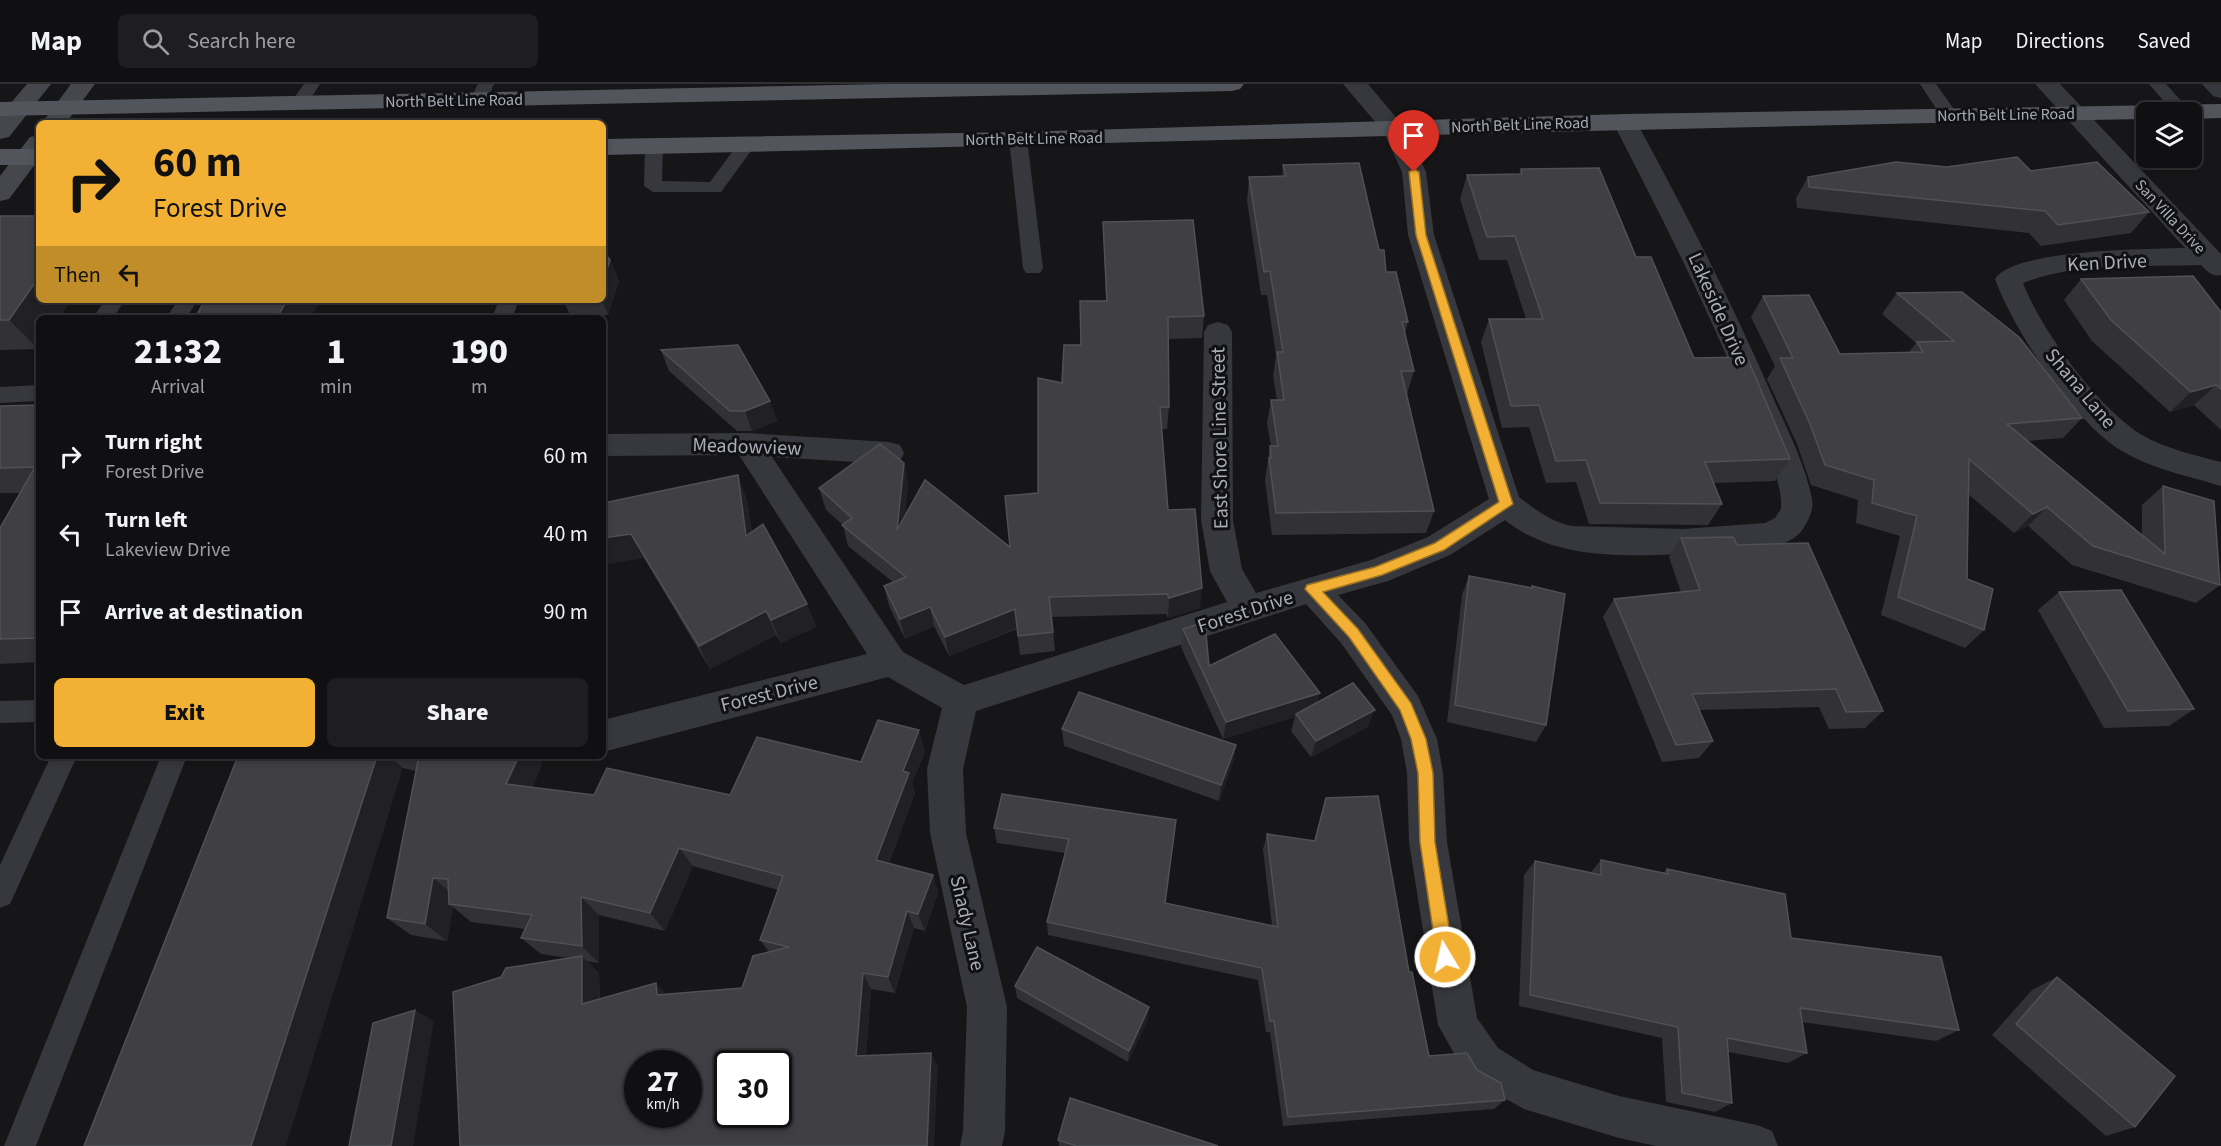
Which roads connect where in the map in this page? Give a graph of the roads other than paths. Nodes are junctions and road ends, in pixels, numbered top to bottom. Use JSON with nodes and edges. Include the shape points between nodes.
{"nodes":[{"id":1,"x":39,"y":84,"type":"edge"},
{"id":2,"x":83,"y":84,"type":"edge"},
{"id":3,"x":1232,"y":84,"type":"edge"},
{"id":4,"x":1355,"y":84,"type":"edge"},
{"id":5,"x":1928,"y":84,"type":"edge"},
{"id":6,"x":2048,"y":84,"type":"edge"},
{"id":7,"x":2157,"y":84,"type":"edge"},
{"id":8,"x":2214,"y":84,"type":"edge"},
{"id":9,"x":1060,"y":86,"type":"edge"},
{"id":10,"x":482,"y":92,"type":"edge"},
{"id":11,"x":2221,"y":92,"type":"edge"},
{"id":12,"x":306,"y":93,"type":"edge"},
{"id":13,"x":2173,"y":102,"type":"edge"},
{"id":14,"x":9,"y":109,"type":"edge"},
{"id":15,"x":766,"y":109,"type":"edge"},
{"id":16,"x":2136,"y":111,"type":"edge"},
{"id":17,"x":2202,"y":111,"type":"edge"},
{"id":18,"x":2221,"y":111,"type":"edge"},
{"id":19,"x":2075,"y":112,"type":"junction"},
{"id":20,"x":1949,"y":115,"type":"junction"},
{"id":21,"x":59,"y":116,"type":"edge"},
{"id":22,"x":1624,"y":121,"type":"junction"},
{"id":23,"x":1394,"y":129,"type":"junction"},
{"id":24,"x":0,"y":132,"type":"edge"},
{"id":25,"x":1018,"y":139,"type":"junction"},
{"id":26,"x":654,"y":146,"type":"junction"},
{"id":27,"x":606,"y":147,"type":"edge"},
{"id":28,"x":35,"y":152,"type":"edge"},
{"id":29,"x":0,"y":157,"type":"edge"},
{"id":30,"x":0,"y":193,"type":"edge"},
{"id":31,"x":2215,"y":263,"type":"edge"},
{"id":32,"x":1033,"y":268,"type":"dead end"},
{"id":33,"x":2008,"y":279,"type":"joint"},
{"id":34,"x":1218,"y":332,"type":"dead end"},
{"id":35,"x":36,"y":393,"type":"edge"},
{"id":36,"x":0,"y":395,"type":"edge"},
{"id":37,"x":747,"y":444,"type":"junction"},
{"id":38,"x":606,"y":445,"type":"edge"},
{"id":39,"x":890,"y":453,"type":"edge"},
{"id":40,"x":2221,"y":474,"type":"edge"},
{"id":41,"x":1506,"y":504,"type":"junction"},
{"id":42,"x":1312,"y":589,"type":"junction"},
{"id":43,"x":1248,"y":610,"type":"junction"},
{"id":44,"x":891,"y":662,"type":"junction"},
{"id":45,"x":961,"y":701,"type":"junction"},
{"id":46,"x":36,"y":711,"type":"edge"},
{"id":47,"x":0,"y":712,"type":"edge"},
{"id":48,"x":606,"y":735,"type":"edge"},
{"id":49,"x":63,"y":759,"type":"edge"},
{"id":50,"x":173,"y":759,"type":"edge"},
{"id":51,"x":0,"y":895,"type":"edge"},
{"id":52,"x":20,"y":1146,"type":"edge"},
{"id":53,"x":981,"y":1146,"type":"edge"},
{"id":54,"x":1757,"y":1146,"type":"edge"}],
"edges":[{"from":1,"to":14,"type":"main road"},
{"from":2,"to":21,"type":"main road"},
{"from":3,"to":9,"type":"main road","name":"North Belt Line Road"},
{"from":4,"to":23,"type":"street"},
{"from":5,"to":20,"type":"lane"},
{"from":6,"to":19,"type":"street","name":"San Villa Drive"},
{"from":7,"to":13,"type":"lane"},
{"from":8,"to":11,"type":"street"},
{"from":9,"to":15,"type":"main road","name":"North Belt Line Road"},
{"from":10,"to":12,"type":"main road","name":"North Belt Line Road"},
{"from":10,"to":15,"type":"main road","name":"North Belt Line Road"},
{"from":12,"to":21,"type":"main road","name":"North Belt Line Road"},
{"from":14,"to":21,"type":"main road","name":"North Belt Line Road"},
{"from":14,"to":24,"type":"main road"},
{"from":15,"to":25,"type":"main road","name":"North Belt Line Road"},
{"from":15,"to":26,"type":"main road","name":"North Belt Line Road"},
{"from":15,"to":26,"type":"lane","via":[[715,188],[653,186]]},
{"from":16,"to":19,"type":"main road","name":"North Belt Line Road"},
{"from":17,"to":18,"type":"main road","name":"North Belt Line Road"},
{"from":19,"to":20,"type":"main road","name":"North Belt Line Road"},
{"from":19,"to":31,"type":"street","name":"San Villa Drive"},
{"from":20,"to":22,"type":"main road","name":"North Belt Line Road"},
{"from":22,"to":23,"type":"main road","name":"North Belt Line Road"},
{"from":22,"to":41,"type":"street","name":"Lakeside Drive","via":[[1682,227],[1727,323],[1780,450],[1797,506],[1792,521],[1782,531],[1765,536],[1737,540],[1584,540],[1536,529]]},
{"from":23,"to":25,"type":"main road","name":"North Belt Line Road"},
{"from":23,"to":41,"type":"street","via":[[1414,172],[1421,235]]},
{"from":25,"to":32,"type":"lane"},
{"from":26,"to":27,"type":"main road","name":"North Belt Line Road"},
{"from":28,"to":29,"type":"main road"},
{"from":28,"to":30,"type":"main road"},
{"from":31,"to":33,"type":"street","name":"Ken Drive","via":[[2062,264],[2019,272]]},
{"from":33,"to":40,"type":"street","name":"Shana Lane","via":[[2021,312],[2087,402],[2122,437],[2151,453]]},
{"from":34,"to":43,"type":"street","name":"East Shore Line Street","via":[[1218,520],[1226,571]]},
{"from":35,"to":36,"type":"lane"},
{"from":37,"to":38,"type":"street","name":"Meadowview"},
{"from":37,"to":39,"type":"street","name":"Meadowview"},
{"from":37,"to":44,"type":"street"},
{"from":41,"to":42,"type":"street","name":"Forest Drive","via":[[1440,546],[1377,572]]},
{"from":42,"to":43,"type":"street","name":"Forest Drive"},
{"from":42,"to":54,"type":"street","via":[[1353,633],[1406,707],[1419,739],[1425,773],[1428,842],[1458,1025],[1483,1063],[1534,1092],[1619,1117]]},
{"from":43,"to":45,"type":"street","name":"Forest Drive"},
{"from":44,"to":45,"type":"street"},
{"from":44,"to":48,"type":"street","name":"Forest Drive"},
{"from":45,"to":53,"type":"street","name":"Shady Lane","via":[[945,769],[947,822],[987,1007]]},
{"from":46,"to":47,"type":"lane"},
{"from":49,"to":51,"type":"lane"},
{"from":50,"to":52,"type":"lane"}]}
